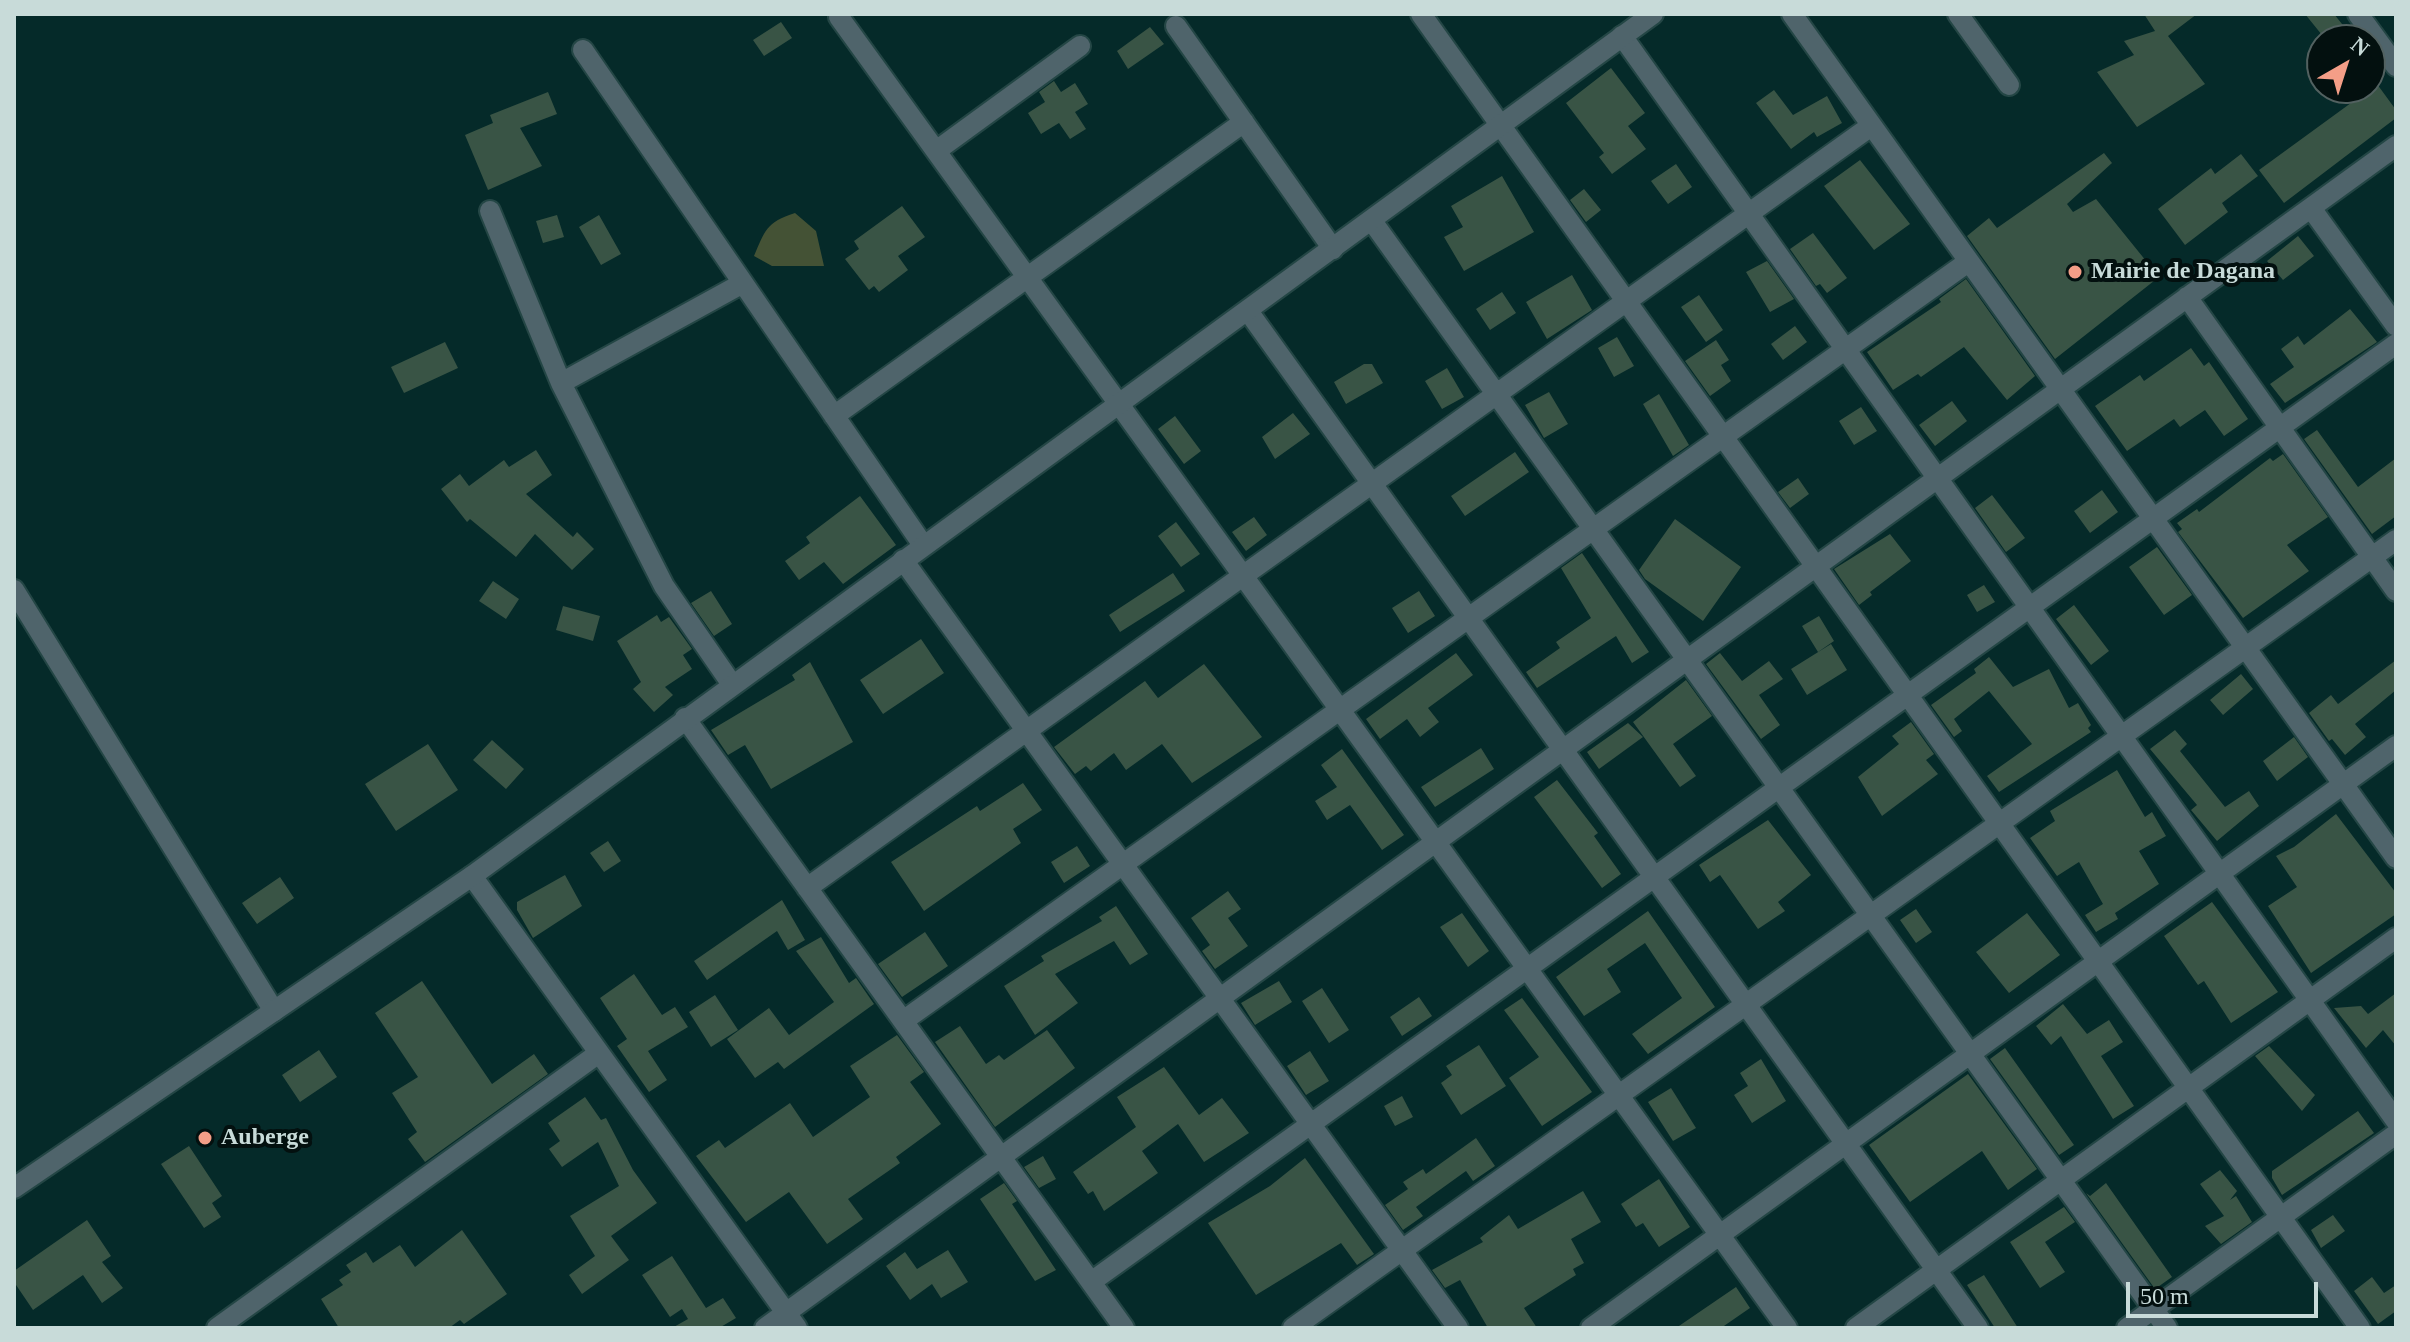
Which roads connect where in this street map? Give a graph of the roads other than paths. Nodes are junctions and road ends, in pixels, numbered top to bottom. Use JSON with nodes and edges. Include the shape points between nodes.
{"nodes":[{"id":1,"x":1421,"y":14,"type":"edge"},
{"id":2,"x":1653,"y":14,"type":"edge"},
{"id":3,"x":1792,"y":14,"type":"edge"},
{"id":4,"x":1958,"y":14,"type":"edge"},
{"id":5,"x":2358,"y":14,"type":"edge"},
{"id":6,"x":839,"y":17,"type":"dead end"},
{"id":7,"x":1176,"y":26,"type":"dead end"},
{"id":8,"x":1622,"y":36,"type":"junction"},
{"id":9,"x":1080,"y":46,"type":"dead end"},
{"id":10,"x":583,"y":50,"type":"dead end"},
{"id":11,"x":2396,"y":66,"type":"edge"},
{"id":12,"x":2009,"y":85,"type":"dead end"},
{"id":13,"x":1244,"y":122,"type":"junction"},
{"id":14,"x":1500,"y":124,"type":"junction"},
{"id":15,"x":1871,"y":126,"type":"junction"},
{"id":16,"x":2396,"y":146,"type":"edge"},
{"id":17,"x":936,"y":151,"type":"junction"},
{"id":18,"x":2311,"y":208,"type":"junction"},
{"id":19,"x":490,"y":211,"type":"dead end"},
{"id":20,"x":1749,"y":214,"type":"junction"},
{"id":21,"x":1372,"y":221,"type":"junction"},
{"id":22,"x":1333,"y":249,"type":"junction"},
{"id":23,"x":1968,"y":262,"type":"junction"},
{"id":24,"x":1027,"y":277,"type":"junction"},
{"id":25,"x":743,"y":283,"type":"junction"},
{"id":26,"x":2187,"y":297,"type":"junction"},
{"id":27,"x":1627,"y":302,"type":"junction"},
{"id":28,"x":1248,"y":311,"type":"junction"},
{"id":29,"x":2396,"y":326,"type":"edge"},
{"id":30,"x":2396,"y":344,"type":"edge"},
{"id":31,"x":1846,"y":350,"type":"junction"},
{"id":32,"x":561,"y":383,"type":"junction"},
{"id":33,"x":2059,"y":389,"type":"junction"},
{"id":34,"x":1497,"y":394,"type":"junction"},
{"id":35,"x":1119,"y":404,"type":"junction"},
{"id":36,"x":834,"y":416,"type":"junction"},
{"id":37,"x":2280,"y":428,"type":"junction"},
{"id":38,"x":1723,"y":437,"type":"junction"},
{"id":39,"x":1937,"y":478,"type":"junction"},
{"id":40,"x":1372,"y":484,"type":"junction"},
{"id":41,"x":2153,"y":519,"type":"junction"},
{"id":42,"x":1594,"y":529,"type":"junction"},
{"id":43,"x":2396,"y":540,"type":"edge"},
{"id":44,"x":923,"y":545,"type":"junction"},
{"id":45,"x":2372,"y":557,"type":"junction"},
{"id":46,"x":903,"y":560,"type":"junction"},
{"id":47,"x":1816,"y":566,"type":"junction"},
{"id":48,"x":1243,"y":576,"type":"junction"},
{"id":49,"x":14,"y":590,"type":"edge"},
{"id":50,"x":2396,"y":591,"type":"edge"},
{"id":51,"x":2030,"y":607,"type":"junction"},
{"id":52,"x":1468,"y":618,"type":"junction"},
{"id":53,"x":2245,"y":648,"type":"junction"},
{"id":54,"x":1687,"y":659,"type":"junction"},
{"id":55,"x":731,"y":683,"type":"junction"},
{"id":56,"x":1908,"y":695,"type":"junction"},
{"id":57,"x":1340,"y":710,"type":"junction"},
{"id":58,"x":685,"y":718,"type":"junction"},
{"id":59,"x":1027,"y":731,"type":"junction"},
{"id":60,"x":2121,"y":736,"type":"junction"},
{"id":61,"x":2396,"y":746,"type":"edge"},
{"id":62,"x":1562,"y":750,"type":"junction"},
{"id":63,"x":2343,"y":784,"type":"junction"},
{"id":64,"x":1779,"y":787,"type":"junction"},
{"id":65,"x":2000,"y":824,"type":"junction"},
{"id":66,"x":1435,"y":841,"type":"junction"},
{"id":67,"x":2396,"y":858,"type":"edge"},
{"id":68,"x":1123,"y":864,"type":"junction"},
{"id":69,"x":2220,"y":874,"type":"junction"},
{"id":70,"x":472,"y":876,"type":"junction"},
{"id":71,"x":1654,"y":877,"type":"junction"},
{"id":72,"x":807,"y":888,"type":"junction"},
{"id":73,"x":1871,"y":915,"type":"junction"},
{"id":74,"x":2396,"y":938,"type":"edge"},
{"id":75,"x":2098,"y":961,"type":"junction"},
{"id":76,"x":1527,"y":968,"type":"junction"},
{"id":77,"x":1221,"y":998,"type":"junction"},
{"id":78,"x":2310,"y":1000,"type":"junction"},
{"id":79,"x":1746,"y":1005,"type":"junction"},
{"id":80,"x":274,"y":1011,"type":"junction"},
{"id":81,"x":903,"y":1021,"type":"junction"},
{"id":82,"x":599,"y":1053,"type":"junction"},
{"id":83,"x":1970,"y":1054,"type":"junction"},
{"id":84,"x":2188,"y":1088,"type":"junction"},
{"id":85,"x":1619,"y":1095,"type":"junction"},
{"id":86,"x":2396,"y":1121,"type":"edge"},
{"id":87,"x":1311,"y":1123,"type":"junction"},
{"id":88,"x":2396,"y":1134,"type":"edge"},
{"id":89,"x":1846,"y":1144,"type":"junction"},
{"id":90,"x":1001,"y":1157,"type":"junction"},
{"id":91,"x":2061,"y":1180,"type":"junction"},
{"id":92,"x":14,"y":1188,"type":"edge"},
{"id":93,"x":2281,"y":1217,"type":"junction"},
{"id":94,"x":1720,"y":1235,"type":"junction"},
{"id":95,"x":1402,"y":1250,"type":"junction"},
{"id":96,"x":1936,"y":1270,"type":"junction"},
{"id":97,"x":1091,"y":1282,"type":"junction"},
{"id":98,"x":2153,"y":1309,"type":"junction"},
{"id":99,"x":792,"y":1320,"type":"edge"},
{"id":100,"x":217,"y":1328,"type":"edge"},
{"id":101,"x":765,"y":1328,"type":"edge"},
{"id":102,"x":1124,"y":1328,"type":"edge"},
{"id":103,"x":1293,"y":1328,"type":"edge"},
{"id":104,"x":1458,"y":1328,"type":"edge"},
{"id":105,"x":1591,"y":1328,"type":"edge"},
{"id":106,"x":1787,"y":1328,"type":"edge"},
{"id":107,"x":1856,"y":1328,"type":"edge"},
{"id":108,"x":1978,"y":1328,"type":"edge"},
{"id":109,"x":2127,"y":1328,"type":"edge"},
{"id":110,"x":2167,"y":1328,"type":"edge"},
{"id":111,"x":2360,"y":1328,"type":"edge"}],
"edges":[{"from":1,"to":14,"type":"street"},
{"from":2,"to":8,"type":"street"},
{"from":3,"to":15,"type":"street"},
{"from":4,"to":12,"type":"street"},
{"from":5,"to":11,"type":"street"},
{"from":6,"to":17,"type":"street"},
{"from":7,"to":13,"type":"street"},
{"from":8,"to":14,"type":"street"},
{"from":8,"to":20,"type":"street"},
{"from":9,"to":17,"type":"street"},
{"from":10,"to":25,"type":"street"},
{"from":13,"to":22,"type":"street"},
{"from":13,"to":24,"type":"street"},
{"from":14,"to":21,"type":"street"},
{"from":14,"to":27,"type":"street"},
{"from":15,"to":20,"type":"street"},
{"from":15,"to":23,"type":"street"},
{"from":16,"to":18,"type":"street"},
{"from":17,"to":24,"type":"street"},
{"from":18,"to":26,"type":"street"},
{"from":18,"to":29,"type":"street"},
{"from":19,"to":32,"type":"street"},
{"from":20,"to":27,"type":"street"},
{"from":20,"to":31,"type":"street"},
{"from":21,"to":22,"type":"street"},
{"from":21,"to":34,"type":"street"},
{"from":22,"to":28,"type":"street"},
{"from":23,"to":31,"type":"street"},
{"from":23,"to":33,"type":"street"},
{"from":24,"to":35,"type":"street"},
{"from":24,"to":36,"type":"street"},
{"from":25,"to":32,"type":"street"},
{"from":25,"to":36,"type":"street"},
{"from":26,"to":33,"type":"street"},
{"from":26,"to":37,"type":"street"},
{"from":27,"to":34,"type":"street"},
{"from":27,"to":38,"type":"street"},
{"from":28,"to":35,"type":"street"},
{"from":28,"to":40,"type":"street"},
{"from":30,"to":37,"type":"street"},
{"from":31,"to":38,"type":"street"},
{"from":31,"to":39,"type":"street"},
{"from":32,"to":55,"type":"street","via":[[664,586]]},
{"from":33,"to":39,"type":"street"},
{"from":33,"to":41,"type":"street"},
{"from":34,"to":40,"type":"street"},
{"from":34,"to":42,"type":"street"},
{"from":35,"to":44,"type":"street"},
{"from":35,"to":48,"type":"street"},
{"from":36,"to":44,"type":"street"},
{"from":37,"to":41,"type":"street"},
{"from":37,"to":45,"type":"street"},
{"from":38,"to":42,"type":"street"},
{"from":38,"to":47,"type":"street"},
{"from":39,"to":47,"type":"street"},
{"from":39,"to":51,"type":"street"},
{"from":40,"to":48,"type":"street"},
{"from":40,"to":52,"type":"street"},
{"from":41,"to":51,"type":"street"},
{"from":41,"to":53,"type":"street"},
{"from":42,"to":52,"type":"street"},
{"from":42,"to":54,"type":"street"},
{"from":43,"to":45,"type":"street"},
{"from":44,"to":46,"type":"street"},
{"from":45,"to":50,"type":"street"},
{"from":45,"to":53,"type":"street"},
{"from":46,"to":55,"type":"street"},
{"from":46,"to":59,"type":"street"},
{"from":47,"to":54,"type":"street"},
{"from":47,"to":56,"type":"street"},
{"from":48,"to":57,"type":"street"},
{"from":48,"to":59,"type":"street"},
{"from":49,"to":80,"type":"street"},
{"from":51,"to":56,"type":"street"},
{"from":51,"to":60,"type":"street"},
{"from":52,"to":57,"type":"street"},
{"from":52,"to":62,"type":"street"},
{"from":53,"to":60,"type":"street"},
{"from":53,"to":63,"type":"street"},
{"from":54,"to":62,"type":"street"},
{"from":54,"to":64,"type":"street"},
{"from":55,"to":58,"type":"street"},
{"from":56,"to":64,"type":"street"},
{"from":56,"to":65,"type":"street"},
{"from":57,"to":66,"type":"street"},
{"from":57,"to":68,"type":"street"},
{"from":58,"to":70,"type":"street"},
{"from":58,"to":72,"type":"street"},
{"from":59,"to":68,"type":"street"},
{"from":59,"to":72,"type":"street"},
{"from":60,"to":65,"type":"street"},
{"from":60,"to":69,"type":"street"},
{"from":61,"to":63,"type":"street"},
{"from":62,"to":66,"type":"street"},
{"from":62,"to":71,"type":"street"},
{"from":63,"to":67,"type":"street"},
{"from":63,"to":69,"type":"street"},
{"from":64,"to":71,"type":"street"},
{"from":64,"to":73,"type":"street"},
{"from":65,"to":73,"type":"street"},
{"from":65,"to":75,"type":"street"},
{"from":66,"to":76,"type":"street"},
{"from":66,"to":77,"type":"street"},
{"from":68,"to":77,"type":"street"},
{"from":68,"to":81,"type":"street"},
{"from":69,"to":75,"type":"street"},
{"from":69,"to":78,"type":"street"},
{"from":70,"to":80,"type":"street"},
{"from":70,"to":82,"type":"street"},
{"from":71,"to":76,"type":"street"},
{"from":71,"to":79,"type":"street"},
{"from":72,"to":81,"type":"street"},
{"from":73,"to":79,"type":"street"},
{"from":73,"to":83,"type":"street"},
{"from":74,"to":78,"type":"street"},
{"from":75,"to":83,"type":"street"},
{"from":75,"to":84,"type":"street"},
{"from":76,"to":85,"type":"street"},
{"from":76,"to":87,"type":"street"},
{"from":77,"to":87,"type":"street"},
{"from":77,"to":90,"type":"street"},
{"from":78,"to":84,"type":"street"},
{"from":78,"to":86,"type":"street"},
{"from":79,"to":85,"type":"street"},
{"from":79,"to":89,"type":"street"},
{"from":80,"to":92,"type":"street"},
{"from":81,"to":90,"type":"street"},
{"from":82,"to":99,"type":"street"},
{"from":82,"to":100,"type":"street"},
{"from":83,"to":89,"type":"street"},
{"from":83,"to":91,"type":"street"},
{"from":84,"to":91,"type":"street"},
{"from":84,"to":93,"type":"street"},
{"from":85,"to":94,"type":"street"},
{"from":85,"to":95,"type":"street"},
{"from":87,"to":95,"type":"street"},
{"from":87,"to":97,"type":"street"},
{"from":88,"to":93,"type":"street"},
{"from":89,"to":94,"type":"street"},
{"from":89,"to":96,"type":"street"},
{"from":90,"to":97,"type":"street"},
{"from":90,"to":99,"type":"street"},
{"from":91,"to":96,"type":"street"},
{"from":91,"to":98,"type":"street"},
{"from":93,"to":98,"type":"street"},
{"from":93,"to":111,"type":"street"},
{"from":94,"to":105,"type":"street"},
{"from":94,"to":106,"type":"street"},
{"from":95,"to":103,"type":"street"},
{"from":95,"to":104,"type":"street"},
{"from":96,"to":107,"type":"street"},
{"from":96,"to":108,"type":"street"},
{"from":97,"to":102,"type":"street"},
{"from":98,"to":109,"type":"street"},
{"from":98,"to":110,"type":"street"},
{"from":99,"to":101,"type":"street"}]}
